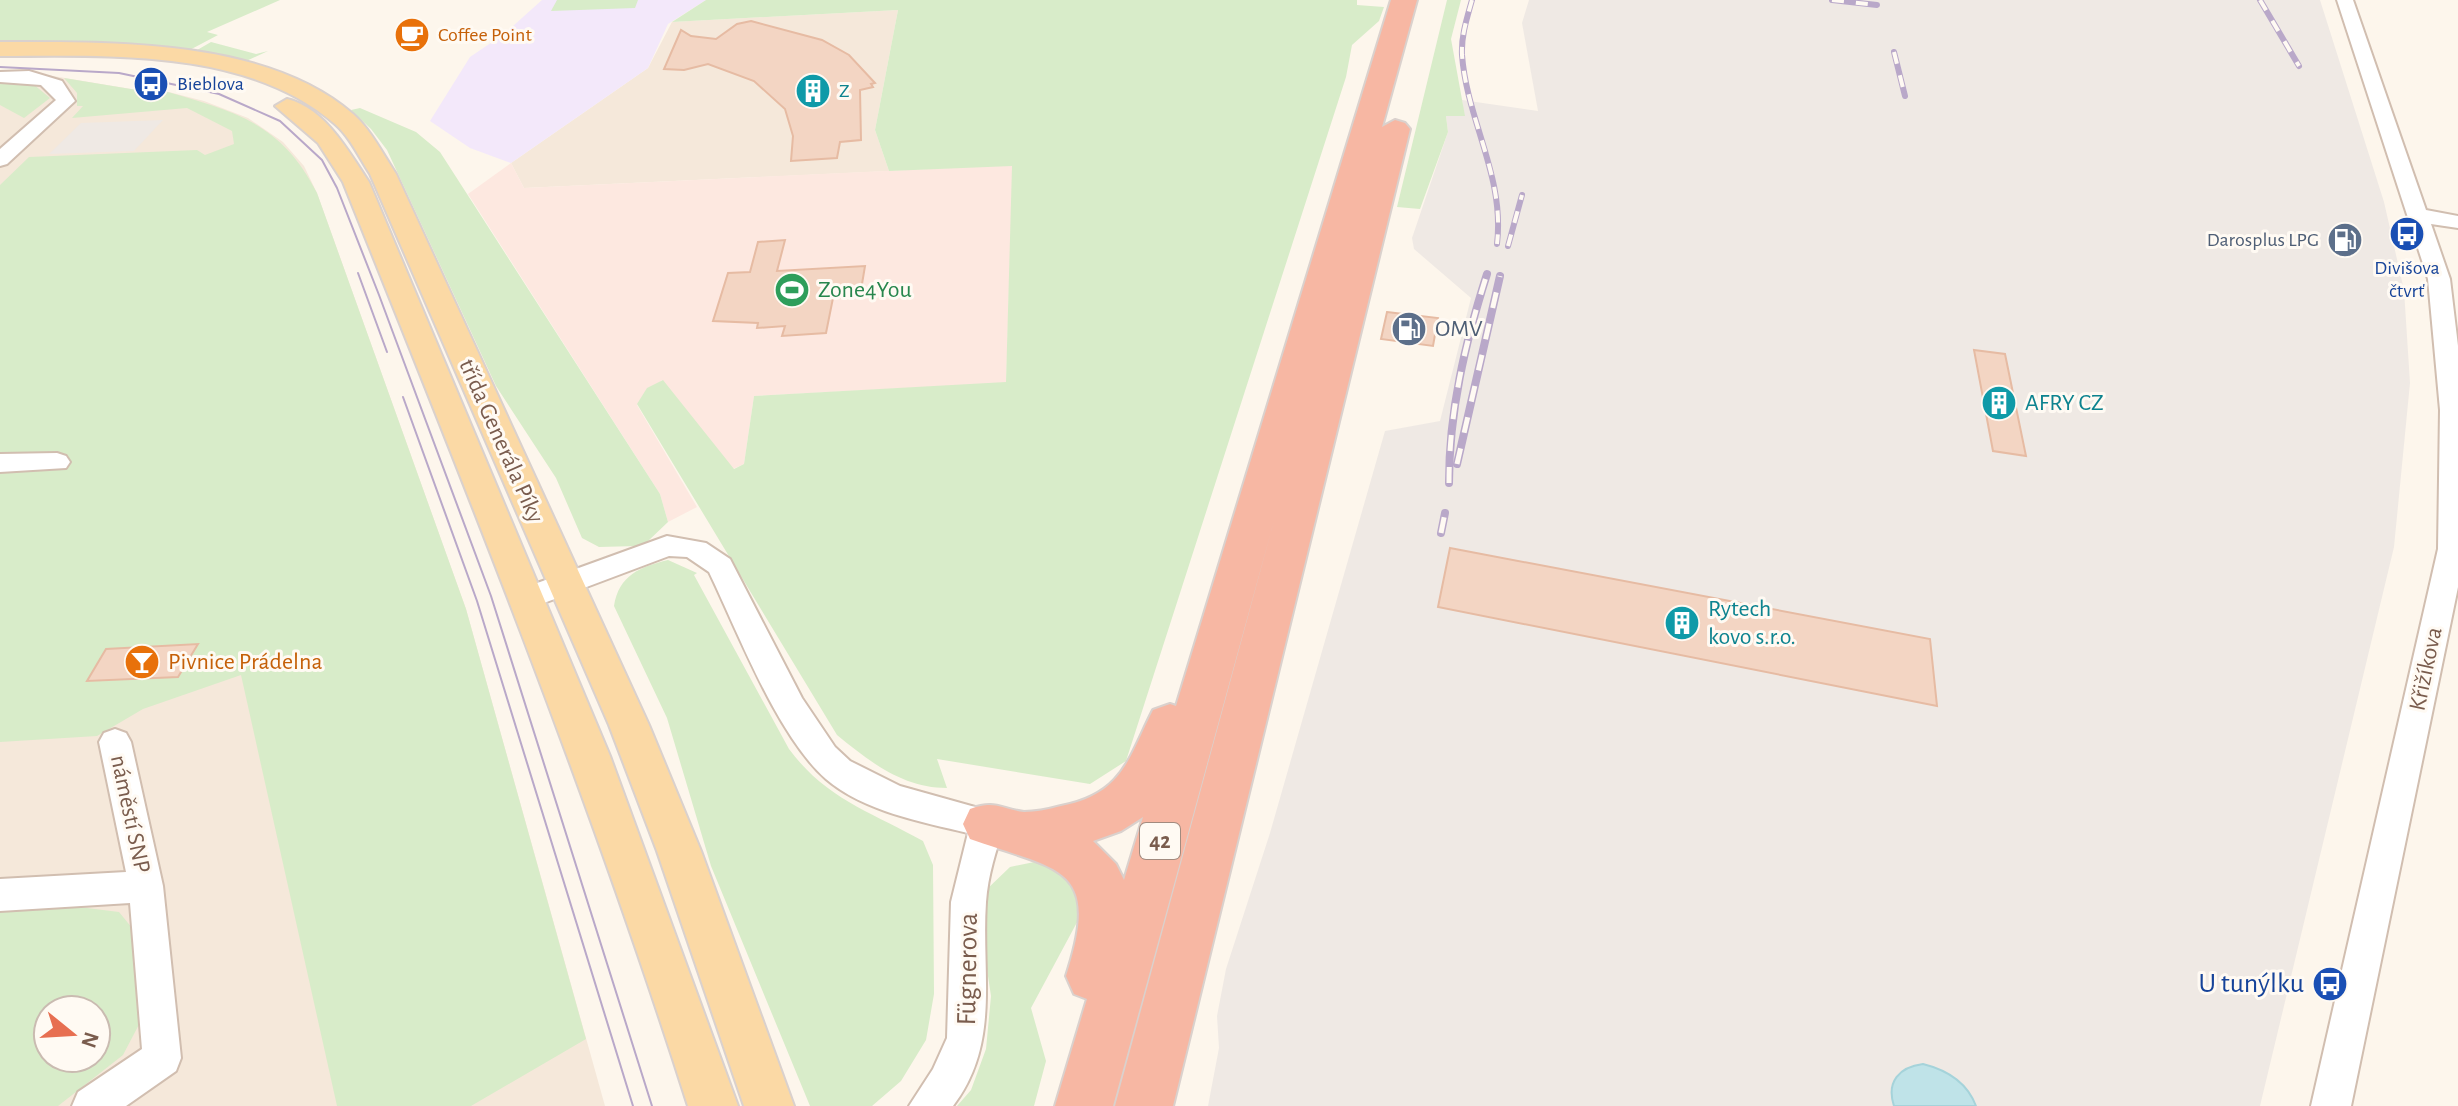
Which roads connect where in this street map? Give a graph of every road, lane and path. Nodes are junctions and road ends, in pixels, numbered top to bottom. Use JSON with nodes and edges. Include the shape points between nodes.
{"nodes":[{"id":1,"x":1404,"y":0,"type":"edge"},
{"id":2,"x":1429,"y":0,"type":"edge"},
{"id":3,"x":2345,"y":0,"type":"edge"},
{"id":4,"x":0,"y":49,"type":"edge"},
{"id":5,"x":0,"y":60,"type":"edge"},
{"id":6,"x":0,"y":77,"type":"edge"},
{"id":7,"x":0,"y":160,"type":"edge"},
{"id":8,"x":2418,"y":215,"type":"junction"},
{"id":9,"x":2458,"y":222,"type":"edge"},
{"id":10,"x":57,"y":462,"type":"dead end"},
{"id":11,"x":0,"y":463,"type":"edge"},
{"id":12,"x":1237,"y":577,"type":"junction"},
{"id":13,"x":546,"y":591,"type":"junction"},
{"id":14,"x":115,"y":742,"type":"dead end"},
{"id":15,"x":1008,"y":828,"type":"junction"},
{"id":16,"x":146,"y":886,"type":"junction"},
{"id":17,"x":0,"y":895,"type":"edge"},
{"id":18,"x":92,"y":1106,"type":"edge"},
{"id":19,"x":713,"y":1106,"type":"edge"},
{"id":20,"x":769,"y":1106,"type":"edge"},
{"id":21,"x":929,"y":1106,"type":"edge"},
{"id":22,"x":1059,"y":1106,"type":"edge"},
{"id":23,"x":1084,"y":1106,"type":"edge"},
{"id":24,"x":1144,"y":1106,"type":"edge"},
{"id":25,"x":2331,"y":1106,"type":"edge"}],
"edges":[{"from":1,"to":12,"type":"highway","number":"42"},
{"from":2,"to":24,"type":"highway","number":"42"},
{"from":3,"to":8,"type":"street","name":"Křižíkova"},
{"from":4,"to":13,"type":"main road","name":"třída Generála Píky","via":[[98,50],[226,66],[291,87],[343,118],[383,174]]},
{"from":5,"to":13,"type":"main road","name":"třída Generála Píky","via":[[127,64],[209,76],[270,96],[327,138],[356,182]]},
{"from":6,"to":7,"type":"street","via":[[37,76],[64,91],[66,101]]},
{"from":8,"to":9,"type":"street"},
{"from":8,"to":25,"type":"street","name":"Křižíkova","via":[[2439,279],[2448,346],[2452,549]]},
{"from":10,"to":11,"type":"street"},
{"from":12,"to":15,"type":"highway","number":"42","via":[[1189,663],[1163,744],[1139,791],[1104,819]]},
{"from":12,"to":23,"type":"highway","number":"42"},
{"from":13,"to":15,"type":"street","via":[[667,546],[705,551],[720,566],[813,746],[830,762],[871,788]]},
{"from":13,"to":19,"type":"main road","name":"třída Generála Píky"},
{"from":13,"to":20,"type":"main road","name":"třída Generála Píky","via":[[629,725]]},
{"from":14,"to":16,"type":"street","name":"náměstí SNP"},
{"from":15,"to":21,"type":"street","name":"Fügnerova","via":[[970,893],[970,1028],[954,1072]]},
{"from":15,"to":22,"type":"highway","via":[[1076,855],[1099,881],[1106,901],[1104,938]]},
{"from":16,"to":17,"type":"street","name":"náměstí SNP"},
{"from":16,"to":18,"type":"street","name":"náměstí SNP","via":[[162,1058]]}]}
